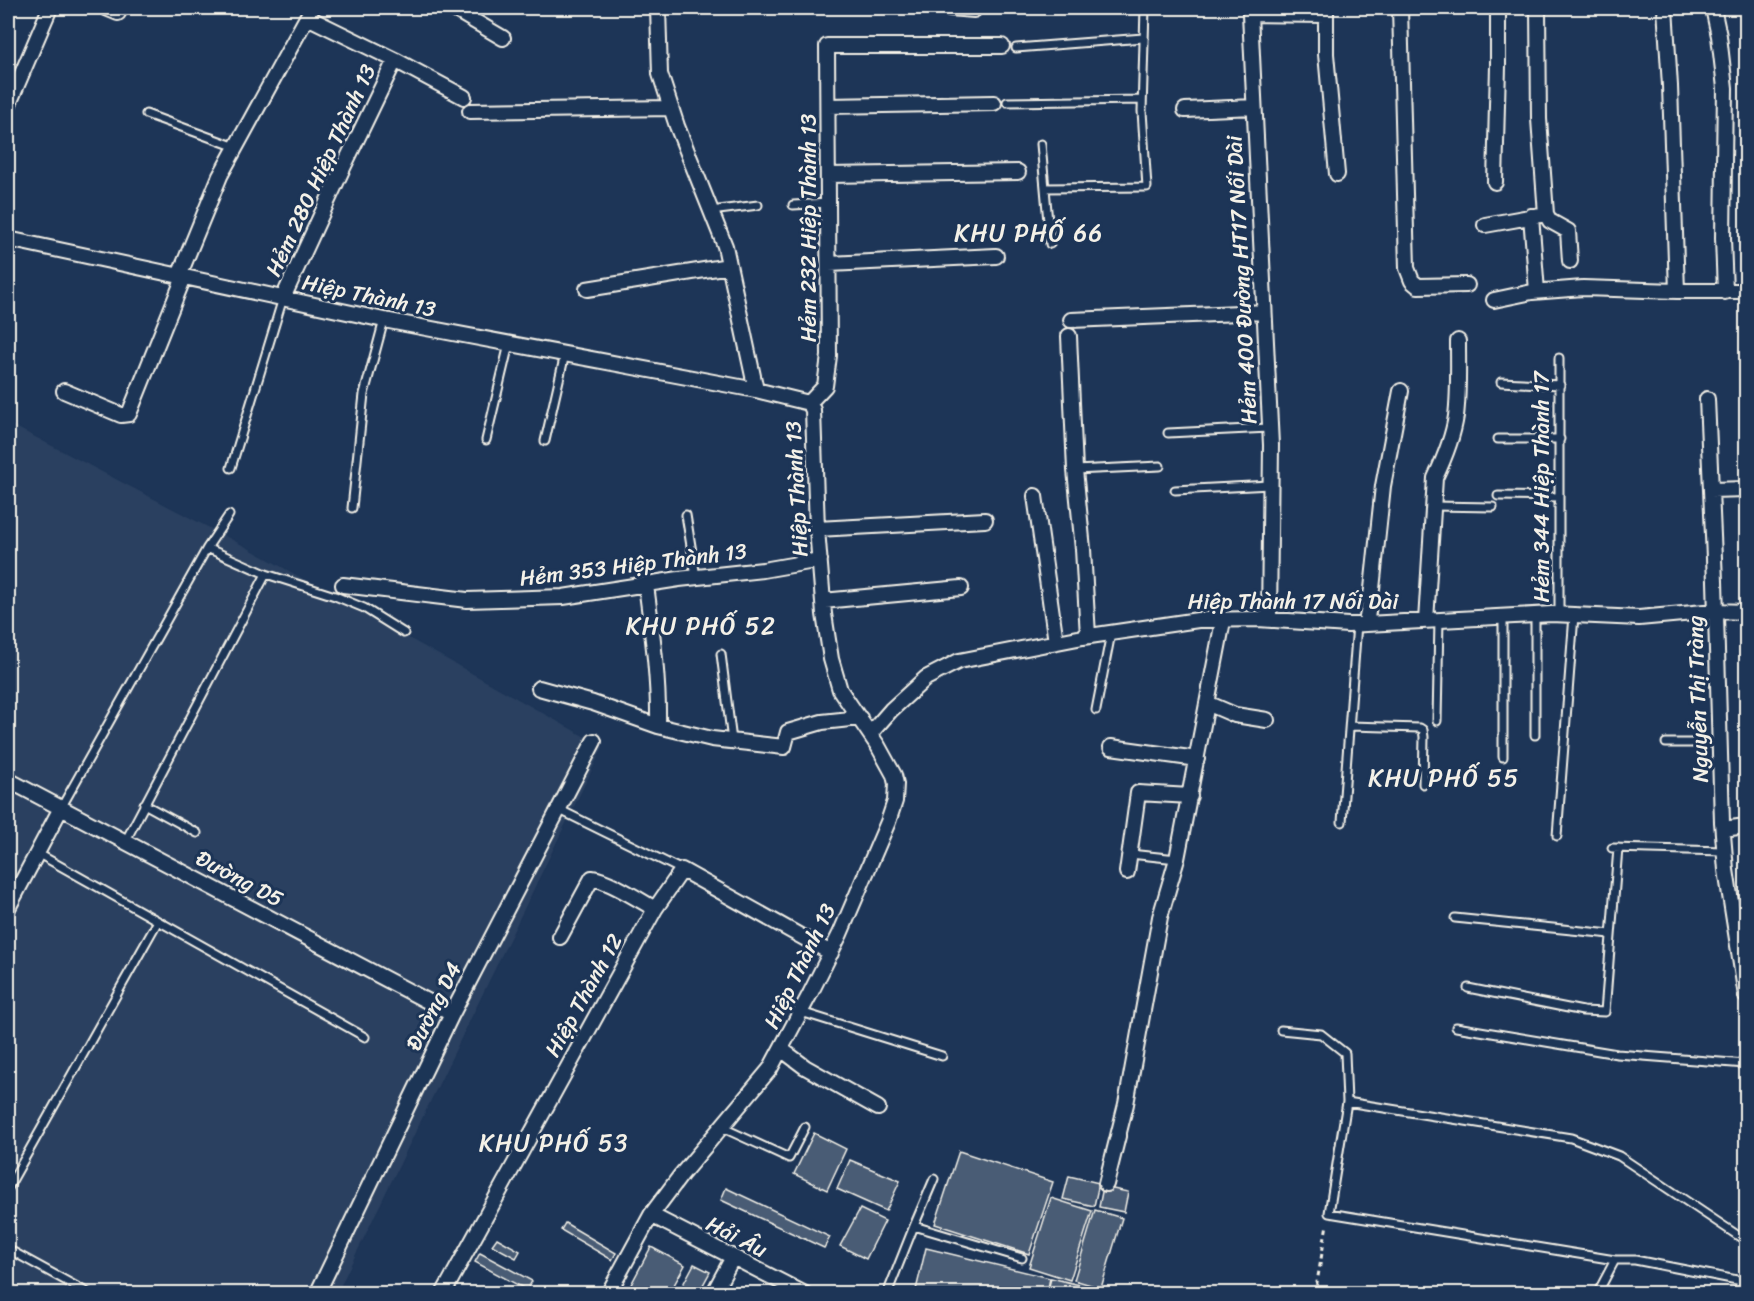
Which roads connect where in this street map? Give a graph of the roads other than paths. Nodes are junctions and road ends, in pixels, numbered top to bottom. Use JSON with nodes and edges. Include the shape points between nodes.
{"nodes":[{"id":1,"x":51,"y":8,"type":"edge"},
{"id":2,"x":452,"y":8,"type":"edge"},
{"id":3,"x":658,"y":8,"type":"edge"},
{"id":4,"x":949,"y":8,"type":"edge"},
{"id":5,"x":1145,"y":8,"type":"edge"},
{"id":6,"x":1400,"y":8,"type":"edge"},
{"id":7,"x":1498,"y":8,"type":"edge"},
{"id":8,"x":1538,"y":8,"type":"edge"},
{"id":9,"x":1665,"y":8,"type":"edge"},
{"id":10,"x":1713,"y":8,"type":"edge"},
{"id":11,"x":974,"y":10,"type":"dead end"},
{"id":12,"x":1326,"y":11,"type":"edge"},
{"id":13,"x":310,"y":12,"type":"edge"},
{"id":14,"x":503,"y":38,"type":"dead end"},
{"id":15,"x":1143,"y":38,"type":"junction"},
{"id":16,"x":1009,"y":47,"type":"joint"},
{"id":17,"x":395,"y":60,"type":"junction"},
{"id":18,"x":12,"y":83,"type":"edge"},
{"id":19,"x":464,"y":97,"type":"dead end"},
{"id":20,"x":1142,"y":100,"type":"junction"},
{"id":21,"x":1001,"y":102,"type":"joint"},
{"id":22,"x":8,"y":106,"type":"edge"},
{"id":23,"x":828,"y":106,"type":"junction"},
{"id":24,"x":671,"y":108,"type":"junction"},
{"id":25,"x":1254,"y":108,"type":"junction"},
{"id":26,"x":1185,"y":110,"type":"dead end"},
{"id":27,"x":470,"y":111,"type":"dead end"},
{"id":28,"x":146,"y":114,"type":"dead end"},
{"id":29,"x":1041,"y":144,"type":"dead end"},
{"id":30,"x":236,"y":147,"type":"junction"},
{"id":31,"x":1018,"y":172,"type":"dead end"},
{"id":32,"x":1337,"y":174,"type":"dead end"},
{"id":33,"x":828,"y":175,"type":"junction"},
{"id":34,"x":1495,"y":182,"type":"dead end"},
{"id":35,"x":1045,"y":188,"type":"junction"},
{"id":36,"x":829,"y":203,"type":"junction"},
{"id":37,"x":758,"y":205,"type":"dead end"},
{"id":38,"x":793,"y":205,"type":"dead end"},
{"id":39,"x":711,"y":211,"type":"junction"},
{"id":40,"x":1546,"y":214,"type":"junction"},
{"id":41,"x":1531,"y":216,"type":"junction"},
{"id":42,"x":1485,"y":225,"type":"dead end"},
{"id":43,"x":8,"y":239,"type":"edge"},
{"id":44,"x":1050,"y":244,"type":"dead end"},
{"id":45,"x":996,"y":255,"type":"dead end"},
{"id":46,"x":1570,"y":261,"type":"dead end"},
{"id":47,"x":829,"y":264,"type":"junction"},
{"id":48,"x":729,"y":266,"type":"junction"},
{"id":49,"x":182,"y":276,"type":"junction"},
{"id":50,"x":1467,"y":285,"type":"dead end"},
{"id":51,"x":587,"y":289,"type":"dead end"},
{"id":52,"x":1537,"y":291,"type":"junction"},
{"id":53,"x":1677,"y":291,"type":"junction"},
{"id":54,"x":1746,"y":291,"type":"edge"},
{"id":55,"x":1725,"y":292,"type":"junction"},
{"id":56,"x":283,"y":298,"type":"junction"},
{"id":57,"x":1494,"y":300,"type":"dead end"},
{"id":58,"x":1264,"y":312,"type":"junction"},
{"id":59,"x":1071,"y":320,"type":"dead end"},
{"id":60,"x":384,"y":321,"type":"junction"},
{"id":61,"x":1069,"y":336,"type":"dead end"},
{"id":62,"x":1458,"y":341,"type":"dead end"},
{"id":63,"x":509,"y":344,"type":"junction"},
{"id":64,"x":565,"y":354,"type":"junction"},
{"id":65,"x":1559,"y":358,"type":"dead end"},
{"id":66,"x":1501,"y":382,"type":"dead end"},
{"id":67,"x":1560,"y":385,"type":"junction"},
{"id":68,"x":756,"y":390,"type":"junction"},
{"id":69,"x":64,"y":392,"type":"dead end"},
{"id":70,"x":1401,"y":392,"type":"dead end"},
{"id":71,"x":1707,"y":399,"type":"dead end"},
{"id":72,"x":810,"y":403,"type":"junction"},
{"id":73,"x":1269,"y":428,"type":"junction"},
{"id":74,"x":1168,"y":433,"type":"dead end"},
{"id":75,"x":1498,"y":439,"type":"dead end"},
{"id":76,"x":1560,"y":439,"type":"junction"},
{"id":77,"x":486,"y":440,"type":"dead end"},
{"id":78,"x":545,"y":441,"type":"dead end"},
{"id":79,"x":1160,"y":466,"type":"dead end"},
{"id":80,"x":231,"y":468,"type":"dead end"},
{"id":81,"x":1075,"y":470,"type":"junction"},
{"id":82,"x":1270,"y":485,"type":"junction"},
{"id":83,"x":1746,"y":489,"type":"edge"},
{"id":84,"x":1176,"y":490,"type":"dead end"},
{"id":85,"x":1711,"y":490,"type":"junction"},
{"id":86,"x":1035,"y":496,"type":"dead end"},
{"id":87,"x":1498,"y":496,"type":"dead end"},
{"id":88,"x":1559,"y":497,"type":"junction"},
{"id":89,"x":1433,"y":506,"type":"junction"},
{"id":90,"x":1493,"y":507,"type":"dead end"},
{"id":91,"x":352,"y":508,"type":"dead end"},
{"id":92,"x":229,"y":515,"type":"dead end"},
{"id":93,"x":686,"y":515,"type":"dead end"},
{"id":94,"x":985,"y":520,"type":"dead end"},
{"id":95,"x":818,"y":529,"type":"junction"},
{"id":96,"x":207,"y":548,"type":"junction"},
{"id":97,"x":820,"y":560,"type":"junction"},
{"id":98,"x":266,"y":574,"type":"junction"},
{"id":99,"x":696,"y":577,"type":"junction"},
{"id":100,"x":343,"y":585,"type":"dead end"},
{"id":101,"x":646,"y":585,"type":"junction"},
{"id":102,"x":962,"y":588,"type":"dead end"},
{"id":103,"x":823,"y":602,"type":"junction"},
{"id":104,"x":1715,"y":611,"type":"junction"},
{"id":105,"x":1746,"y":612,"type":"edge"},
{"id":106,"x":1535,"y":615,"type":"junction"},
{"id":107,"x":1559,"y":615,"type":"junction"},
{"id":108,"x":1574,"y":615,"type":"junction"},
{"id":109,"x":1503,"y":617,"type":"junction"},
{"id":110,"x":1269,"y":620,"type":"junction"},
{"id":111,"x":1223,"y":621,"type":"junction"},
{"id":112,"x":1432,"y":621,"type":"junction"},
{"id":113,"x":1361,"y":624,"type":"junction"},
{"id":114,"x":404,"y":633,"type":"dead end"},
{"id":115,"x":1111,"y":633,"type":"junction"},
{"id":116,"x":1088,"y":636,"type":"junction"},
{"id":117,"x":1056,"y":642,"type":"junction"},
{"id":118,"x":721,"y":654,"type":"dead end"},
{"id":119,"x":539,"y":687,"type":"dead end"},
{"id":120,"x":1207,"y":703,"type":"junction"},
{"id":121,"x":1096,"y":710,"type":"dead end"},
{"id":122,"x":860,"y":718,"type":"junction"},
{"id":123,"x":1267,"y":720,"type":"dead end"},
{"id":124,"x":1437,"y":721,"type":"dead end"},
{"id":125,"x":658,"y":726,"type":"junction"},
{"id":126,"x":1350,"y":726,"type":"junction"},
{"id":127,"x":870,"y":734,"type":"junction"},
{"id":128,"x":1534,"y":735,"type":"dead end"},
{"id":129,"x":594,"y":741,"type":"dead end"},
{"id":130,"x":732,"y":741,"type":"junction"},
{"id":131,"x":1666,"y":743,"type":"dead end"},
{"id":132,"x":1720,"y":743,"type":"junction"},
{"id":133,"x":1110,"y":747,"type":"dead end"},
{"id":134,"x":1503,"y":757,"type":"dead end"},
{"id":135,"x":1197,"y":759,"type":"junction"},
{"id":136,"x":8,"y":780,"type":"edge"},
{"id":137,"x":1424,"y":784,"type":"dead end"},
{"id":138,"x":1190,"y":796,"type":"junction"},
{"id":139,"x":144,"y":804,"type":"junction"},
{"id":140,"x":61,"y":808,"type":"junction"},
{"id":141,"x":558,"y":809,"type":"junction"},
{"id":142,"x":1342,"y":822,"type":"dead end"},
{"id":143,"x":1746,"y":826,"type":"edge"},
{"id":144,"x":1723,"y":829,"type":"junction"},
{"id":145,"x":197,"y":833,"type":"dead end"},
{"id":146,"x":1557,"y":836,"type":"dead end"},
{"id":147,"x":125,"y":842,"type":"junction"},
{"id":148,"x":1725,"y":851,"type":"junction"},
{"id":149,"x":37,"y":853,"type":"junction"},
{"id":150,"x":1130,"y":854,"type":"junction"},
{"id":151,"x":1177,"y":859,"type":"junction"},
{"id":152,"x":682,"y":870,"type":"junction"},
{"id":153,"x":1127,"y":872,"type":"dead end"},
{"id":154,"x":8,"y":908,"type":"edge"},
{"id":155,"x":654,"y":909,"type":"junction"},
{"id":156,"x":1455,"y":918,"type":"dead end"},
{"id":157,"x":158,"y":921,"type":"junction"},
{"id":158,"x":1611,"y":934,"type":"junction"},
{"id":159,"x":1742,"y":934,"type":"edge"},
{"id":160,"x":560,"y":937,"type":"dead end"},
{"id":161,"x":831,"y":953,"type":"junction"},
{"id":162,"x":1468,"y":988,"type":"dead end"},
{"id":163,"x":1746,"y":991,"type":"edge"},
{"id":164,"x":801,"y":1012,"type":"junction"},
{"id":165,"x":452,"y":1014,"type":"junction"},
{"id":166,"x":1456,"y":1028,"type":"dead end"},
{"id":167,"x":1281,"y":1030,"type":"dead end"},
{"id":168,"x":365,"y":1037,"type":"dead end"},
{"id":169,"x":781,"y":1049,"type":"junction"},
{"id":170,"x":942,"y":1056,"type":"dead end"},
{"id":171,"x":1746,"y":1064,"type":"edge"},
{"id":172,"x":1347,"y":1102,"type":"junction"},
{"id":173,"x":878,"y":1108,"type":"dead end"},
{"id":174,"x":722,"y":1126,"type":"junction"},
{"id":175,"x":805,"y":1126,"type":"dead end"},
{"id":176,"x":934,"y":1179,"type":"dead end"},
{"id":177,"x":1106,"y":1184,"type":"dead end"},
{"id":178,"x":8,"y":1188,"type":"edge"},
{"id":179,"x":651,"y":1215,"type":"junction"},
{"id":180,"x":914,"y":1226,"type":"junction"},
{"id":181,"x":1746,"y":1241,"type":"edge"},
{"id":182,"x":8,"y":1249,"type":"edge"},
{"id":183,"x":733,"y":1257,"type":"junction"},
{"id":184,"x":1022,"y":1258,"type":"dead end"},
{"id":185,"x":1615,"y":1260,"type":"junction"},
{"id":186,"x":1744,"y":1281,"type":"edge"},
{"id":187,"x":90,"y":1293,"type":"edge"},
{"id":188,"x":317,"y":1293,"type":"edge"},
{"id":189,"x":443,"y":1293,"type":"edge"},
{"id":190,"x":608,"y":1293,"type":"edge"},
{"id":191,"x":713,"y":1293,"type":"edge"},
{"id":192,"x":804,"y":1293,"type":"edge"},
{"id":193,"x":887,"y":1293,"type":"edge"},
{"id":194,"x":1597,"y":1293,"type":"edge"},
{"id":195,"x":1736,"y":1293,"type":"edge"}],
"edges":[{"from":1,"to":18,"type":"street"},
{"from":2,"to":14,"type":"street"},
{"from":3,"to":24,"type":"street","via":[[660,74]]},
{"from":4,"to":11,"type":"street"},
{"from":5,"to":15,"type":"lane"},
{"from":6,"to":50,"type":"street","via":[[1407,268],[1412,281],[1419,286]]},
{"from":7,"to":34,"type":"street"},
{"from":8,"to":40,"type":"street","via":[[1539,119]]},
{"from":9,"to":53,"type":"street"},
{"from":10,"to":55,"type":"street","via":[[1725,88]]},
{"from":12,"to":25,"type":"street","name":"Hẻm 400 Đường HT17 Nối Dài","via":[[1250,14]]},
{"from":12,"to":32,"type":"street"},
{"from":13,"to":17,"type":"street"},
{"from":13,"to":30,"type":"street"},
{"from":15,"to":16,"type":"lane"},
{"from":15,"to":20,"type":"lane"},
{"from":16,"to":23,"type":"street","name":"Hẻm 232 Hiệp Thành 13","via":[[827,46]]},
{"from":17,"to":19,"type":"street"},
{"from":17,"to":56,"type":"street","name":"Hẻm 280 Hiệp Thành 13"},
{"from":18,"to":22,"type":"street"},
{"from":20,"to":21,"type":"lane"},
{"from":20,"to":35,"type":"lane","via":[[1147,187]]},
{"from":21,"to":23,"type":"street"},
{"from":23,"to":33,"type":"street","name":"Hẻm 232 Hiệp Thành 13"},
{"from":24,"to":27,"type":"street"},
{"from":24,"to":39,"type":"street"},
{"from":25,"to":26,"type":"street"},
{"from":25,"to":58,"type":"street","name":"Hẻm 400 Đường HT17 Nối Dài"},
{"from":28,"to":30,"type":"lane"},
{"from":29,"to":35,"type":"lane"},
{"from":30,"to":49,"type":"street","via":[[220,176]]},
{"from":31,"to":33,"type":"street"},
{"from":33,"to":36,"type":"street","name":"Hẻm 232 Hiệp Thành 13"},
{"from":35,"to":44,"type":"lane"},
{"from":36,"to":38,"type":"lane"},
{"from":36,"to":47,"type":"street","name":"Hẻm 232 Hiệp Thành 13"},
{"from":37,"to":39,"type":"lane"},
{"from":39,"to":48,"type":"street"},
{"from":40,"to":41,"type":"street"},
{"from":40,"to":46,"type":"street","via":[[1550,221],[1568,231]]},
{"from":41,"to":42,"type":"street"},
{"from":41,"to":52,"type":"street"},
{"from":43,"to":49,"type":"street","name":"Hiệp Thành 13"},
{"from":45,"to":47,"type":"street"},
{"from":47,"to":72,"type":"street","name":"Hẻm 232 Hiệp Thành 13","via":[[828,366],[825,386]]},
{"from":48,"to":51,"type":"street"},
{"from":48,"to":68,"type":"street"},
{"from":49,"to":56,"type":"street","name":"Hiệp Thành 13"},
{"from":49,"to":69,"type":"street","via":[[129,414],[121,415]]},
{"from":52,"to":53,"type":"street"},
{"from":52,"to":57,"type":"street"},
{"from":53,"to":55,"type":"street"},
{"from":54,"to":55,"type":"street"},
{"from":56,"to":60,"type":"street","name":"Hiệp Thành 13"},
{"from":56,"to":80,"type":"lane"},
{"from":58,"to":59,"type":"street"},
{"from":58,"to":73,"type":"street","name":"Hẻm 400 Đường HT17 Nối Dài"},
{"from":60,"to":63,"type":"street","name":"Hiệp Thành 13"},
{"from":60,"to":91,"type":"lane","via":[[364,394]]},
{"from":61,"to":81,"type":"street"},
{"from":62,"to":89,"type":"street","via":[[1456,418],[1435,478]]},
{"from":63,"to":64,"type":"street","name":"Hiệp Thành 13"},
{"from":63,"to":77,"type":"lane"},
{"from":64,"to":68,"type":"street","name":"Hiệp Thành 13"},
{"from":64,"to":78,"type":"lane"},
{"from":65,"to":67,"type":"lane","name":"Hẻm 344 Hiệp Thành 17"},
{"from":66,"to":67,"type":"lane"},
{"from":67,"to":76,"type":"lane","name":"Hẻm 344 Hiệp Thành 17"},
{"from":68,"to":72,"type":"street","name":"Hiệp Thành 13"},
{"from":70,"to":113,"type":"street","via":[[1383,486],[1372,590]]},
{"from":71,"to":85,"type":"street","name":"Nguyễn Thị Tràng"},
{"from":72,"to":95,"type":"street","name":"Hiệp Thành 13"},
{"from":73,"to":74,"type":"lane"},
{"from":73,"to":82,"type":"street","name":"Hẻm 400 Đường HT17 Nối Dài"},
{"from":75,"to":76,"type":"lane"},
{"from":76,"to":88,"type":"lane","name":"Hẻm 344 Hiệp Thành 17"},
{"from":79,"to":81,"type":"lane"},
{"from":81,"to":116,"type":"street"},
{"from":82,"to":84,"type":"lane"},
{"from":82,"to":110,"type":"street","name":"Hẻm 400 Đường HT17 Nối Dài"},
{"from":83,"to":85,"type":"street"},
{"from":85,"to":104,"type":"street","name":"Nguyễn Thị Tràng"},
{"from":86,"to":117,"type":"street"},
{"from":87,"to":88,"type":"lane"},
{"from":88,"to":107,"type":"lane","name":"Hẻm 344 Hiệp Thành 17"},
{"from":89,"to":90,"type":"lane"},
{"from":89,"to":112,"type":"street"},
{"from":92,"to":96,"type":"lane"},
{"from":93,"to":99,"type":"lane"},
{"from":94,"to":95,"type":"street"},
{"from":95,"to":97,"type":"street","name":"Hiệp Thành 13"},
{"from":96,"to":98,"type":"lane"},
{"from":96,"to":140,"type":"lane"},
{"from":97,"to":99,"type":"street","name":"Hẻm 353 Hiệp Thành 13"},
{"from":97,"to":103,"type":"street","name":"Hiệp Thành 13"},
{"from":98,"to":114,"type":"lane","via":[[335,596]]},
{"from":98,"to":139,"type":"lane"},
{"from":99,"to":101,"type":"street","name":"Hẻm 353 Hiệp Thành 13"},
{"from":100,"to":101,"type":"street","name":"Hẻm 353 Hiệp Thành 13","via":[[467,600],[563,597]]},
{"from":101,"to":125,"type":"street"},
{"from":102,"to":103,"type":"street"},
{"from":103,"to":122,"type":"street","name":"Hiệp Thành 13","via":[[840,690]]},
{"from":104,"to":105,"type":"street","name":"Hiệp Thành 17 Nối Dài"},
{"from":104,"to":108,"type":"street","name":"Hiệp Thành 17 Nối Dài","via":[[1639,618]]},
{"from":104,"to":132,"type":"street","name":"Nguyễn Thị Tràng"},
{"from":106,"to":107,"type":"street","name":"Hiệp Thành 17 Nối Dài"},
{"from":106,"to":109,"type":"street","name":"Hiệp Thành 17 Nối Dài"},
{"from":106,"to":128,"type":"lane"},
{"from":107,"to":108,"type":"street","name":"Hiệp Thành 17 Nối Dài"},
{"from":108,"to":146,"type":"lane"},
{"from":109,"to":112,"type":"street","name":"Hiệp Thành 17 Nối Dài"},
{"from":109,"to":134,"type":"lane"},
{"from":110,"to":111,"type":"street","name":"Hiệp Thành 17 Nối Dài"},
{"from":110,"to":113,"type":"street","name":"Hiệp Thành 17 Nối Dài"},
{"from":111,"to":115,"type":"street","name":"Hiệp Thành 17 Nối Dài","via":[[1198,620]]},
{"from":111,"to":120,"type":"street"},
{"from":112,"to":113,"type":"street","name":"Hiệp Thành 17 Nối Dài"},
{"from":112,"to":124,"type":"lane"},
{"from":113,"to":126,"type":"lane"},
{"from":115,"to":116,"type":"street","name":"Hiệp Thành 17 Nối Dài"},
{"from":115,"to":121,"type":"lane"},
{"from":116,"to":117,"type":"street","name":"Hiệp Thành 17 Nối Dài"},
{"from":117,"to":127,"type":"street","name":"Hiệp Thành 17 Nối Dài","via":[[959,661],[926,678]]},
{"from":118,"to":130,"type":"lane"},
{"from":119,"to":125,"type":"street"},
{"from":120,"to":123,"type":"street","via":[[1234,715]]},
{"from":120,"to":135,"type":"street"},
{"from":122,"to":127,"type":"street","name":"Hiệp Thành 13"},
{"from":122,"to":130,"type":"street","via":[[822,722],[788,732],[784,747]]},
{"from":125,"to":130,"type":"street"},
{"from":126,"to":137,"type":"lane","via":[[1423,730]]},
{"from":126,"to":142,"type":"lane"},
{"from":127,"to":161,"type":"street","name":"Hiệp Thành 13","via":[[894,775],[895,801]]},
{"from":129,"to":141,"type":"street","name":"Đường D4"},
{"from":131,"to":132,"type":"lane"},
{"from":132,"to":144,"type":"street","name":"Nguyễn Thị Tràng"},
{"from":133,"to":135,"type":"street"},
{"from":135,"to":138,"type":"street"},
{"from":136,"to":140,"type":"street","name":"Đường D5"},
{"from":138,"to":150,"type":"street","via":[[1138,793]]},
{"from":138,"to":151,"type":"street"},
{"from":139,"to":145,"type":"lane"},
{"from":139,"to":147,"type":"lane"},
{"from":140,"to":147,"type":"street","name":"Đường D5"},
{"from":140,"to":149,"type":"street"},
{"from":141,"to":152,"type":"lane"},
{"from":141,"to":165,"type":"street","name":"Đường D4"},
{"from":143,"to":144,"type":"street"},
{"from":144,"to":148,"type":"street","name":"Nguyễn Thị Tràng"},
{"from":147,"to":165,"type":"street","name":"Đường D5"},
{"from":148,"to":158,"type":"lane","via":[[1615,848]]},
{"from":148,"to":159,"type":"street","name":"Nguyễn Thị Tràng"},
{"from":149,"to":154,"type":"street"},
{"from":149,"to":157,"type":"lane"},
{"from":150,"to":151,"type":"lane"},
{"from":150,"to":153,"type":"street"},
{"from":151,"to":177,"type":"street","via":[[1160,917],[1126,1104]]},
{"from":152,"to":155,"type":"street","name":"Hiệp Thành 12"},
{"from":152,"to":161,"type":"street"},
{"from":155,"to":160,"type":"street","via":[[592,878]]},
{"from":155,"to":189,"type":"street","name":"Hiệp Thành 12"},
{"from":156,"to":158,"type":"lane"},
{"from":157,"to":168,"type":"lane"},
{"from":157,"to":178,"type":"lane"},
{"from":158,"to":162,"type":"lane","via":[[1605,1012]]},
{"from":159,"to":163,"type":"street","name":"Nguyễn Thị Tràng"},
{"from":161,"to":164,"type":"street","name":"Hiệp Thành 13"},
{"from":164,"to":169,"type":"street","name":"Hiệp Thành 13"},
{"from":164,"to":170,"type":"lane"},
{"from":165,"to":188,"type":"street","name":"Đường D4"},
{"from":166,"to":171,"type":"lane","via":[[1617,1054]]},
{"from":167,"to":172,"type":"lane","via":[[1321,1034],[1345,1053]]},
{"from":169,"to":173,"type":"street"},
{"from":169,"to":174,"type":"street","name":"Hiệp Thành 13","via":[[770,1069]]},
{"from":172,"to":181,"type":"lane","via":[[1572,1138],[1619,1156]]},
{"from":172,"to":185,"type":"lane","via":[[1329,1213]]},
{"from":174,"to":175,"type":"lane","via":[[789,1158]]},
{"from":174,"to":179,"type":"street","name":"Hiệp Thành 13"},
{"from":176,"to":180,"type":"lane"},
{"from":179,"to":183,"type":"street","name":"Hải Âu"},
{"from":179,"to":190,"type":"street","name":"Hiệp Thành 13"},
{"from":180,"to":184,"type":"lane"},
{"from":180,"to":193,"type":"lane"},
{"from":182,"to":187,"type":"lane"},
{"from":183,"to":191,"type":"street"},
{"from":183,"to":192,"type":"street","name":"Hải Âu"},
{"from":185,"to":186,"type":"lane","via":[[1635,1260]]},
{"from":185,"to":194,"type":"lane"},
{"from":186,"to":195,"type":"lane"}]}
